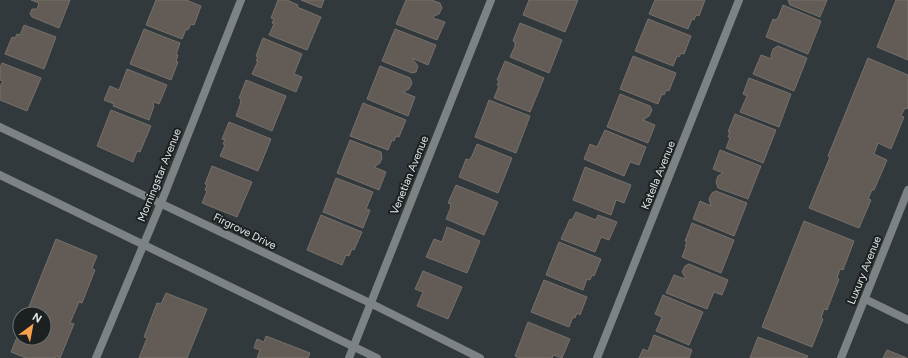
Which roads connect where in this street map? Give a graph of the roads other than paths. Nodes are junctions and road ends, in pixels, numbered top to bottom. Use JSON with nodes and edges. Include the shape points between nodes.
{"nodes":[{"id":1,"x":241,"y":0,"type":"edge"},
{"id":2,"x":491,"y":0,"type":"edge"},
{"id":3,"x":739,"y":0,"type":"edge"},
{"id":4,"x":0,"y":127,"type":"edge"},
{"id":5,"x":0,"y":175,"type":"edge"},
{"id":6,"x":908,"y":190,"type":"edge"},
{"id":7,"x":161,"y":203,"type":"junction"},
{"id":8,"x":142,"y":245,"type":"junction"},
{"id":9,"x":865,"y":299,"type":"junction"},
{"id":10,"x":370,"y":303,"type":"junction"},
{"id":11,"x":908,"y":320,"type":"edge"},
{"id":12,"x":353,"y":346,"type":"junction"},
{"id":13,"x":96,"y":358,"type":"edge"},
{"id":14,"x":348,"y":358,"type":"edge"},
{"id":15,"x":377,"y":358,"type":"edge"},
{"id":16,"x":480,"y":358,"type":"edge"},
{"id":17,"x":598,"y":358,"type":"edge"},
{"id":18,"x":841,"y":358,"type":"edge"}],
"edges":[{"from":1,"to":7,"type":"street","name":"Morningstar Avenue"},
{"from":2,"to":10,"type":"street","name":"Venetian Avenue"},
{"from":3,"to":17,"type":"street","name":"Katella Avenue"},
{"from":4,"to":7,"type":"street","name":"Firgrove Drive"},
{"from":5,"to":8,"type":"street"},
{"from":6,"to":9,"type":"street","name":"Luxury Avenue"},
{"from":7,"to":8,"type":"street","name":"Morningstar Avenue"},
{"from":7,"to":10,"type":"street","name":"Firgrove Drive"},
{"from":8,"to":12,"type":"street"},
{"from":8,"to":13,"type":"street","name":"Morningstar Avenue"},
{"from":9,"to":11,"type":"street"},
{"from":9,"to":18,"type":"street","name":"Luxury Avenue"},
{"from":10,"to":12,"type":"street","name":"Venetian Avenue"},
{"from":10,"to":16,"type":"street","name":"Firgrove Drive"},
{"from":12,"to":14,"type":"street","name":"Venetian Avenue"},
{"from":12,"to":15,"type":"street"}]}
